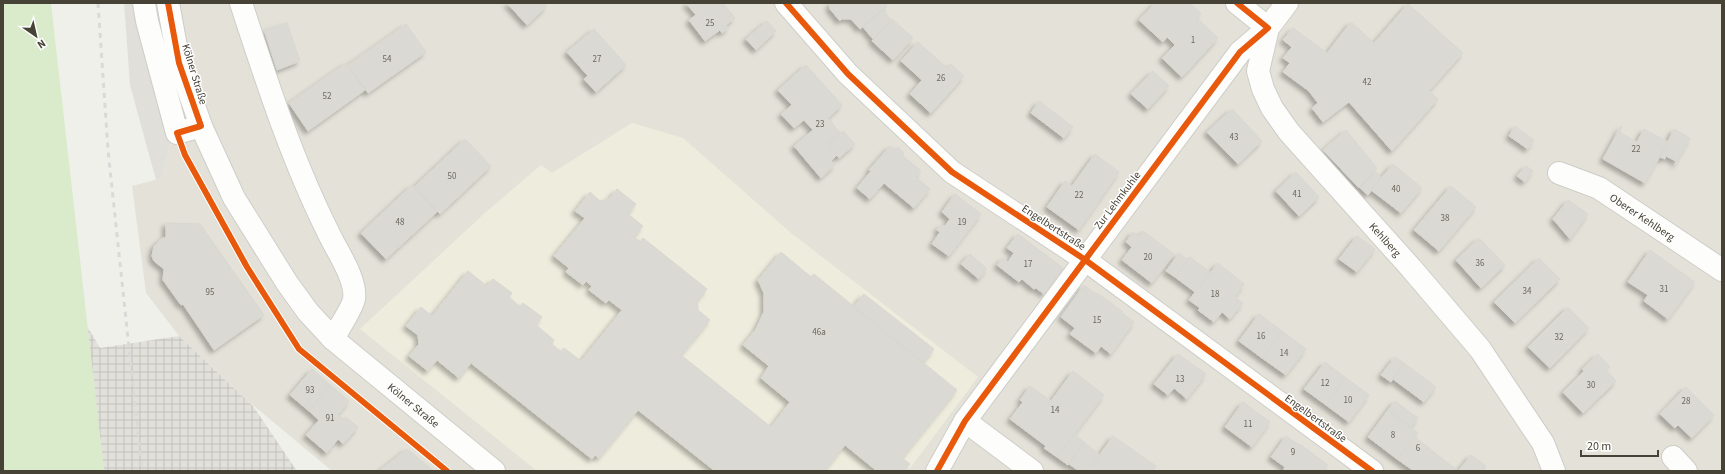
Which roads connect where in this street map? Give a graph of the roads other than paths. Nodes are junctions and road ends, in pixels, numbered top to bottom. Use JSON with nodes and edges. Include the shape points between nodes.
{"nodes":[{"id":1,"x":144,"y":3,"type":"edge"},
{"id":2,"x":168,"y":3,"type":"edge"},
{"id":3,"x":241,"y":3,"type":"edge"},
{"id":4,"x":786,"y":3,"type":"edge"},
{"id":5,"x":1237,"y":3,"type":"edge"},
{"id":6,"x":1286,"y":3,"type":"edge"},
{"id":7,"x":1268,"y":28,"type":"junction"},
{"id":8,"x":201,"y":126,"type":"junction"},
{"id":9,"x":1559,"y":173,"type":"dead end"},
{"id":10,"x":1084,"y":260,"type":"junction"},
{"id":11,"x":1722,"y":270,"type":"edge"},
{"id":12,"x":333,"y":339,"type":"junction"},
{"id":13,"x":965,"y":421,"type":"junction"},
{"id":14,"x":494,"y":471,"type":"edge"},
{"id":15,"x":937,"y":471,"type":"edge"},
{"id":16,"x":1032,"y":471,"type":"edge"},
{"id":17,"x":1372,"y":471,"type":"edge"},
{"id":18,"x":1554,"y":471,"type":"edge"}],
"edges":[{"from":1,"to":8,"type":"street","via":[[177,133]]},
{"from":2,"to":8,"type":"street","name":"Kölner Straße","via":[[179,63]]},
{"from":3,"to":12,"type":"street","via":[[267,82],[300,168],[351,276],[354,300]]},
{"from":4,"to":10,"type":"street","name":"Engelbertstraße","via":[[848,74],[952,172]]},
{"from":5,"to":7,"type":"street"},
{"from":6,"to":7,"type":"street","name":"Kehlberg"},
{"from":7,"to":10,"type":"street","name":"Zur Lehmkuhle","via":[[1240,52]]},
{"from":7,"to":18,"type":"street","name":"Kehlberg","via":[[1258,71],[1272,108],[1289,132],[1480,349],[1543,443]]},
{"from":8,"to":12,"type":"street","name":"Kölner Straße","via":[[234,198],[264,247],[308,312]]},
{"from":9,"to":11,"type":"street","name":"Oberer Kehlberg","via":[[1599,188]]},
{"from":10,"to":13,"type":"street","name":"Zur Lehmkuhle"},
{"from":10,"to":17,"type":"street","name":"Engelbertstraße"},
{"from":12,"to":14,"type":"street","name":"Kölner Straße"},
{"from":13,"to":15,"type":"street","name":"Zur Lehmkuhle"},
{"from":13,"to":16,"type":"street"}]}
